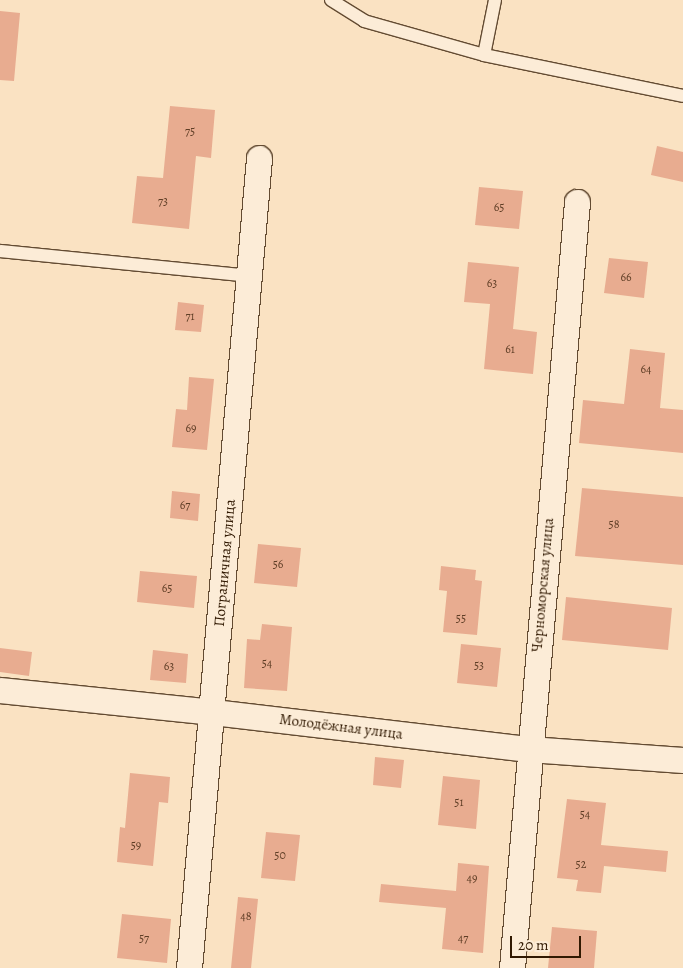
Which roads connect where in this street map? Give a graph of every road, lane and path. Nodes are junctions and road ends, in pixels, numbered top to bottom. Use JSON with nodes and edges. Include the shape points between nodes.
{"nodes":[{"id":1,"x":331,"y":0,"type":"edge"},
{"id":2,"x":495,"y":0,"type":"edge"},
{"id":3,"x":484,"y":55,"type":"junction"},
{"id":4,"x":683,"y":96,"type":"edge"},
{"id":5,"x":259,"y":158,"type":"dead end"},
{"id":6,"x":576,"y":202,"type":"dead end"},
{"id":7,"x":0,"y":252,"type":"edge"},
{"id":8,"x":250,"y":276,"type":"junction"},
{"id":9,"x":0,"y":690,"type":"edge"},
{"id":10,"x":213,"y":712,"type":"junction"},
{"id":11,"x":529,"y":749,"type":"junction"},
{"id":12,"x":683,"y":760,"type":"edge"},
{"id":13,"x":189,"y":968,"type":"edge"},
{"id":14,"x":512,"y":968,"type":"edge"}],
"edges":[{"from":1,"to":3,"type":"lane","via":[[364,21]]},
{"from":2,"to":3,"type":"lane"},
{"from":3,"to":4,"type":"lane"},
{"from":5,"to":8,"type":"street","name":"Пограничная улица"},
{"from":6,"to":11,"type":"street","name":"Черноморская улица"},
{"from":7,"to":8,"type":"lane"},
{"from":8,"to":10,"type":"street","name":"Пограничная улица"},
{"from":9,"to":10,"type":"street","name":"Молодёжная улица"},
{"from":10,"to":11,"type":"street","name":"Молодёжная улица"},
{"from":10,"to":13,"type":"street","name":"Пограничная улица"},
{"from":11,"to":12,"type":"street","name":"Молодёжная улица"},
{"from":11,"to":14,"type":"street","name":"Черноморская улица"}]}
